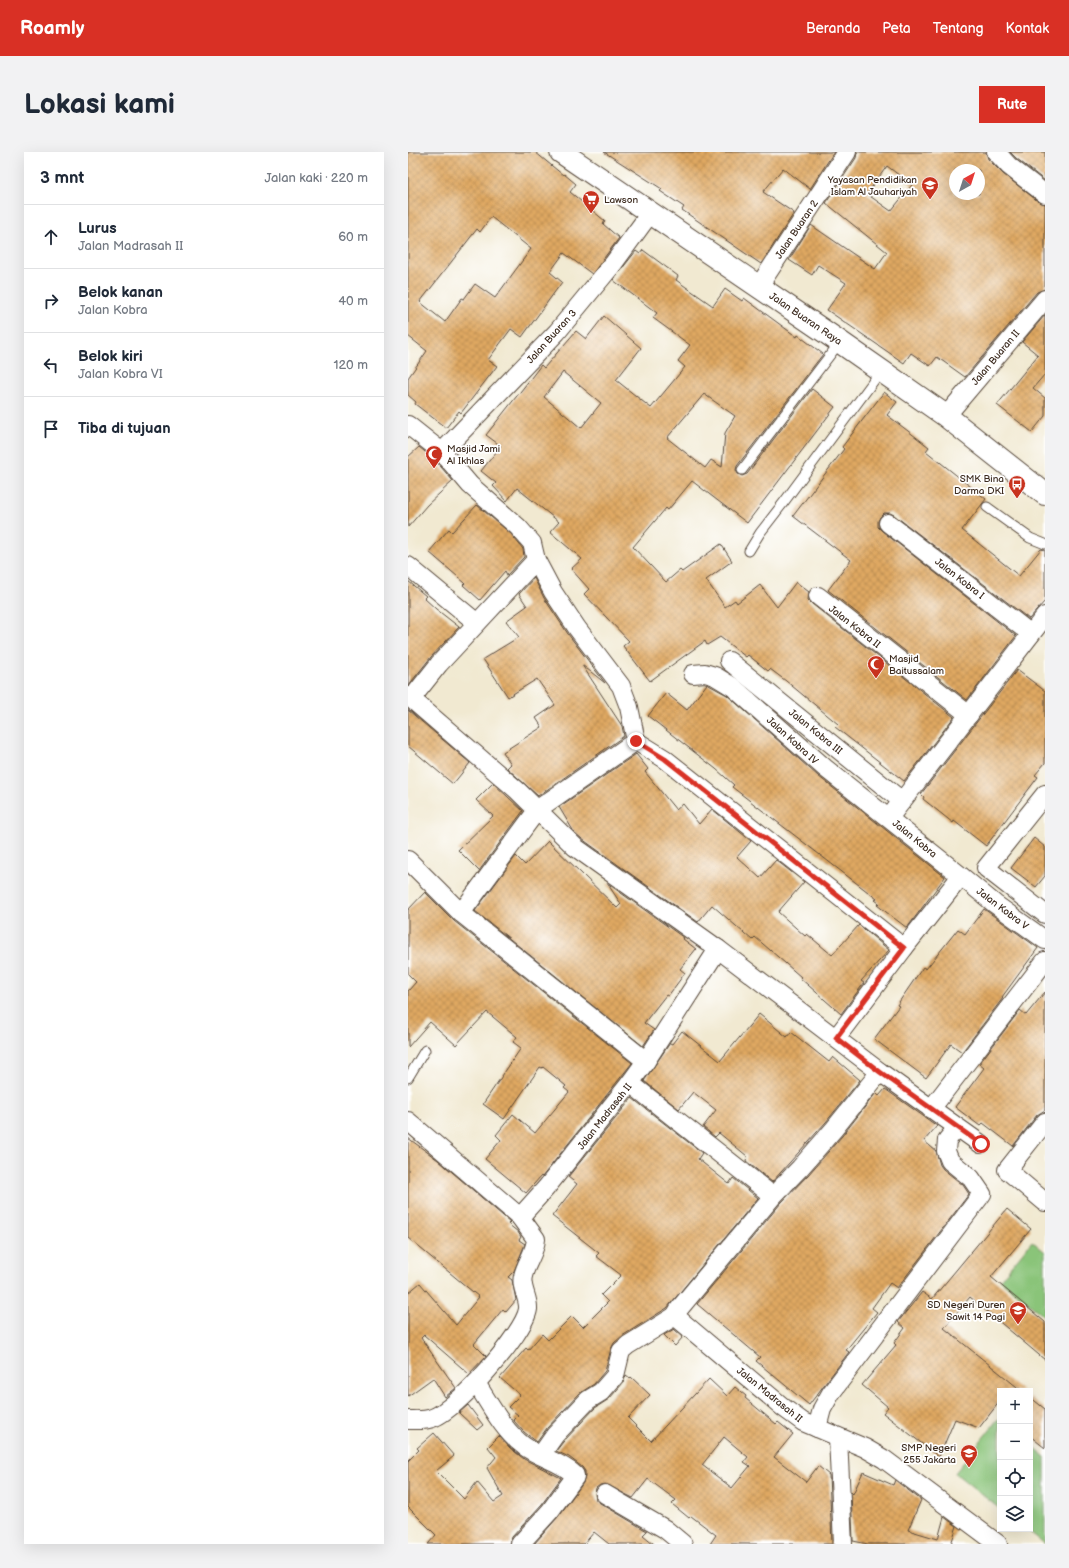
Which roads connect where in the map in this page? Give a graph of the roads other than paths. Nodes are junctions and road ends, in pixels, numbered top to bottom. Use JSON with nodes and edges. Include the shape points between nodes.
{"nodes":[{"id":1,"x":560,"y":152,"type":"edge"},
{"id":2,"x":847,"y":152,"type":"edge"},
{"id":3,"x":996,"y":152,"type":"edge"},
{"id":4,"x":1045,"y":194,"type":"edge"},
{"id":5,"x":651,"y":212,"type":"junction"},
{"id":6,"x":759,"y":286,"type":"junction"},
{"id":7,"x":1045,"y":299,"type":"edge"},
{"id":8,"x":840,"y":342,"type":"junction"},
{"id":9,"x":881,"y":371,"type":"junction"},
{"id":10,"x":946,"y":416,"type":"junction"},
{"id":11,"x":408,"y":425,"type":"edge"},
{"id":12,"x":442,"y":452,"type":"junction"},
{"id":13,"x":742,"y":470,"type":"dead end"},
{"id":14,"x":1045,"y":494,"type":"edge"},
{"id":15,"x":987,"y":507,"type":"dead end"},
{"id":16,"x":888,"y":523,"type":"dead end"},
{"id":17,"x":1045,"y":544,"type":"edge"},
{"id":18,"x":749,"y":551,"type":"dead end"},
{"id":19,"x":536,"y":560,"type":"junction"},
{"id":20,"x":408,"y":566,"type":"edge"},
{"id":21,"x":818,"y":596,"type":"dead end"},
{"id":22,"x":1045,"y":616,"type":"edge"},
{"id":23,"x":477,"y":623,"type":"junction"},
{"id":24,"x":1031,"y":634,"type":"junction"},
{"id":25,"x":729,"y":661,"type":"dead end"},
{"id":26,"x":693,"y":674,"type":"dead end"},
{"id":27,"x":410,"y":697,"type":"edge"},
{"id":28,"x":968,"y":715,"type":"junction"},
{"id":29,"x":636,"y":741,"type":"junction"},
{"id":30,"x":1045,"y":794,"type":"edge"},
{"id":31,"x":902,"y":801,"type":"junction"},
{"id":32,"x":538,"y":809,"type":"junction"},
{"id":33,"x":889,"y":818,"type":"junction"},
{"id":34,"x":408,"y":860,"type":"edge"},
{"id":35,"x":961,"y":876,"type":"junction"},
{"id":36,"x":461,"y":913,"type":"junction"},
{"id":37,"x":1045,"y":914,"type":"edge"},
{"id":38,"x":1045,"y":940,"type":"edge"},
{"id":39,"x":904,"y":948,"type":"junction"},
{"id":40,"x":718,"y":949,"type":"junction"},
{"id":41,"x":1045,"y":961,"type":"edge"},
{"id":42,"x":836,"y":1038,"type":"junction"},
{"id":43,"x":425,"y":1050,"type":"dead end"},
{"id":44,"x":646,"y":1061,"type":"junction"},
{"id":45,"x":880,"y":1072,"type":"junction"},
{"id":46,"x":408,"y":1078,"type":"edge"},
{"id":47,"x":630,"y":1083,"type":"junction"},
{"id":48,"x":931,"y":1109,"type":"junction"},
{"id":49,"x":408,"y":1121,"type":"edge"},
{"id":50,"x":1045,"y":1122,"type":"edge"},
{"id":51,"x":957,"y":1128,"type":"junction"},
{"id":52,"x":981,"y":1144,"type":"dead end"},
{"id":53,"x":773,"y":1196,"type":"junction"},
{"id":54,"x":1045,"y":1202,"type":"edge"},
{"id":55,"x":520,"y":1217,"type":"junction"},
{"id":56,"x":675,"y":1316,"type":"junction"},
{"id":57,"x":476,"y":1383,"type":"junction"},
{"id":58,"x":408,"y":1420,"type":"edge"},
{"id":59,"x":817,"y":1428,"type":"junction"},
{"id":60,"x":838,"y":1437,"type":"junction"},
{"id":61,"x":541,"y":1455,"type":"junction"},
{"id":62,"x":605,"y":1494,"type":"dead end"},
{"id":63,"x":520,"y":1544,"type":"edge"},
{"id":64,"x":683,"y":1544,"type":"edge"},
{"id":65,"x":843,"y":1544,"type":"edge"},
{"id":66,"x":998,"y":1544,"type":"edge"}],
"edges":[{"from":1,"to":5,"type":"street","name":"Jalan Buaran Raya"},
{"from":2,"to":6,"type":"street","name":"Jalan Buaran 2"},
{"from":3,"to":4,"type":"street"},
{"from":5,"to":6,"type":"street","name":"Jalan Buaran Raya"},
{"from":5,"to":12,"type":"street","name":"Jalan Buaran 3","via":[[558,332]]},
{"from":6,"to":8,"type":"street","name":"Jalan Buaran Raya"},
{"from":7,"to":10,"type":"street","name":"Jalan Buaran II"},
{"from":8,"to":9,"type":"street","name":"Jalan Buaran Raya"},
{"from":8,"to":13,"type":"lane"},
{"from":9,"to":10,"type":"street","name":"Jalan Buaran Raya"},
{"from":9,"to":18,"type":"lane"},
{"from":10,"to":14,"type":"street","name":"Jalan Buaran Raya"},
{"from":11,"to":12,"type":"street"},
{"from":12,"to":19,"type":"street","via":[[470,485],[518,527],[532,543]]},
{"from":15,"to":17,"type":"lane","via":[[1030,538]]},
{"from":16,"to":24,"type":"street","name":"Jalan Kobra I"},
{"from":19,"to":23,"type":"street"},
{"from":19,"to":29,"type":"street","via":[[577,628],[621,686],[629,707]]},
{"from":20,"to":23,"type":"street"},
{"from":21,"to":28,"type":"street","name":"Jalan Kobra II"},
{"from":22,"to":24,"type":"street","name":"Jalan Kobra"},
{"from":23,"to":27,"type":"street"},
{"from":24,"to":28,"type":"street","name":"Jalan Kobra"},
{"from":25,"to":31,"type":"street","name":"Jalan Kobra III"},
{"from":26,"to":33,"type":"street","name":"Jalan Kobra IV","via":[[704,673],[714,676],[733,687],[825,768]]},
{"from":27,"to":32,"type":"street"},
{"from":28,"to":31,"type":"street","name":"Jalan Kobra"},
{"from":29,"to":32,"type":"street"},
{"from":29,"to":39,"type":"street","via":[[665,759]]},
{"from":30,"to":37,"type":"street","via":[[986,868]]},
{"from":31,"to":33,"type":"street","name":"Jalan Kobra"},
{"from":32,"to":36,"type":"street"},
{"from":32,"to":40,"type":"street","via":[[575,847]]},
{"from":33,"to":35,"type":"street","name":"Jalan Kobra"},
{"from":34,"to":36,"type":"street"},
{"from":35,"to":38,"type":"street","name":"Jalan Kobra V"},
{"from":35,"to":39,"type":"street"},
{"from":36,"to":44,"type":"street"},
{"from":39,"to":42,"type":"street"},
{"from":40,"to":42,"type":"street"},
{"from":40,"to":44,"type":"street","name":"Jalan Madrasah II"},
{"from":41,"to":48,"type":"street"},
{"from":42,"to":45,"type":"street"},
{"from":43,"to":46,"type":"lane"},
{"from":44,"to":47,"type":"street","name":"Jalan Madrasah II"},
{"from":45,"to":48,"type":"street"},
{"from":45,"to":53,"type":"street","via":[[800,1168]]},
{"from":47,"to":53,"type":"street"},
{"from":47,"to":55,"type":"street","name":"Jalan Madrasah II"},
{"from":48,"to":51,"type":"street"},
{"from":49,"to":55,"type":"street"},
{"from":50,"to":54,"type":"street","via":[[1007,1170]]},
{"from":51,"to":52,"type":"street"},
{"from":51,"to":59,"type":"street","via":[[947,1140],[946,1151],[950,1161],[971,1178],[982,1194],[831,1393],[822,1409]]},
{"from":53,"to":56,"type":"street"},
{"from":55,"to":57,"type":"street","via":[[536,1239],[522,1281],[528,1309],[525,1319],[503,1352]]},
{"from":56,"to":59,"type":"street","name":"Jalan Madrasah II","via":[[784,1408],[803,1422]]},
{"from":56,"to":61,"type":"street","via":[[621,1351],[615,1376],[555,1435]]},
{"from":57,"to":58,"type":"street","via":[[452,1406],[432,1419]]},
{"from":57,"to":61,"type":"street","via":[[511,1436]]},
{"from":59,"to":60,"type":"street","name":"Jalan Madrasah II"},
{"from":60,"to":65,"type":"street"},
{"from":60,"to":66,"type":"street","name":"Jalan Madrasah II","via":[[884,1459]]},
{"from":61,"to":63,"type":"street","via":[[562,1465],[575,1477]]},
{"from":62,"to":64,"type":"street","via":[[665,1529]]}]}
